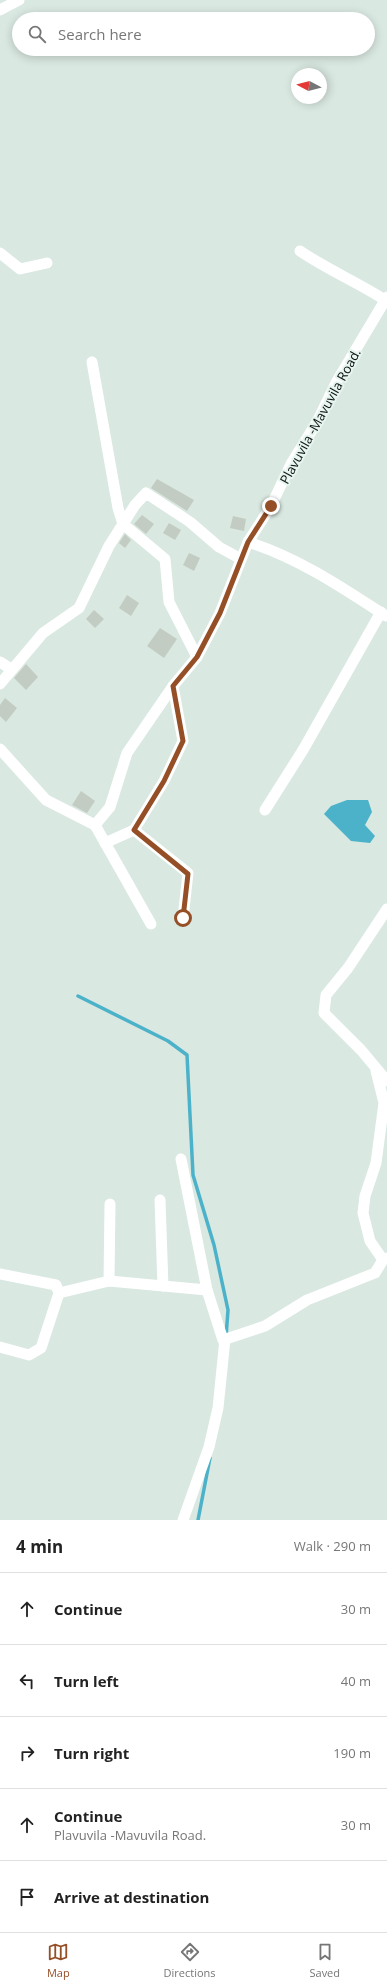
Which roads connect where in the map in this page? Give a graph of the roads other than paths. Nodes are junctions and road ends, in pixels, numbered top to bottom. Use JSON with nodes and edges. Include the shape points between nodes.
{"nodes":[{"id":1,"x":19,"y":0,"type":"edge"},
{"id":2,"x":0,"y":10,"type":"edge"},
{"id":3,"x":300,"y":251,"type":"dead end"},
{"id":4,"x":0,"y":253,"type":"edge"},
{"id":5,"x":47,"y":263,"type":"dead end"},
{"id":6,"x":386,"y":298,"type":"edge"},
{"id":7,"x":92,"y":362,"type":"dead end"},
{"id":8,"x":123,"y":524,"type":"junction"},
{"id":9,"x":248,"y":542,"type":"junction"},
{"id":10,"x":241,"y":559,"type":"junction"},
{"id":11,"x":384,"y":614,"type":"edge"},
{"id":12,"x":197,"y":657,"type":"junction"},
{"id":13,"x":0,"y":662,"type":"edge"},
{"id":14,"x":11,"y":669,"type":"junction"},
{"id":15,"x":0,"y":684,"type":"edge"},
{"id":16,"x":173,"y":686,"type":"junction"},
{"id":17,"x":0,"y":749,"type":"edge"},
{"id":18,"x":266,"y":810,"type":"dead end"},
{"id":19,"x":95,"y":825,"type":"junction"},
{"id":20,"x":134,"y":830,"type":"junction"},
{"id":21,"x":106,"y":843,"type":"junction"},
{"id":22,"x":387,"y":908,"type":"edge"},
{"id":23,"x":183,"y":918,"type":"dead end"},
{"id":24,"x":151,"y":924,"type":"dead end"},
{"id":25,"x":373,"y":1065,"type":"junction"},
{"id":26,"x":387,"y":1081,"type":"edge"},
{"id":27,"x":386,"y":1103,"type":"edge"},
{"id":28,"x":181,"y":1159,"type":"dead end"},
{"id":29,"x":160,"y":1200,"type":"dead end"},
{"id":30,"x":110,"y":1204,"type":"dead end"},
{"id":31,"x":385,"y":1259,"type":"edge"},
{"id":32,"x":0,"y":1274,"type":"edge"},
{"id":33,"x":109,"y":1281,"type":"junction"},
{"id":34,"x":163,"y":1286,"type":"junction"},
{"id":35,"x":207,"y":1290,"type":"junction"},
{"id":36,"x":59,"y":1293,"type":"junction"},
{"id":37,"x":227,"y":1339,"type":"junction"},
{"id":38,"x":0,"y":1348,"type":"edge"},
{"id":39,"x":183,"y":1520,"type":"edge"}],
"edges":[{"from":1,"to":2,"type":"street"},
{"from":3,"to":6,"type":"street","via":[[324,268]]},
{"from":4,"to":5,"type":"street","via":[[20,269]]},
{"from":6,"to":9,"type":"street","name":"Plavuvila -Mavuvila Road.","via":[[291,464],[271,506]]},
{"from":7,"to":8,"type":"street"},
{"from":8,"to":10,"type":"street","via":[[147,492],[190,522],[219,547]]},
{"from":8,"to":12,"type":"street","via":[[165,559],[168,602]]},
{"from":8,"to":14,"type":"street","via":[[109,546],[79,608],[43,633]]},
{"from":9,"to":10,"type":"street","name":"Plavuvila -Mavuvila Road."},
{"from":9,"to":11,"type":"street","via":[[276,552],[340,586]]},
{"from":10,"to":12,"type":"street","name":"Plavuvila -Mavuvila Road.","via":[[220,613]]},
{"from":11,"to":18,"type":"street"},
{"from":12,"to":16,"type":"street","name":"Plavuvila -Mavuvila Road."},
{"from":13,"to":14,"type":"street"},
{"from":14,"to":15,"type":"street"},
{"from":16,"to":19,"type":"street","name":"Plavuvila -Mavuvila Road.","via":[[127,753],[110,807]]},
{"from":16,"to":20,"type":"street","via":[[183,741],[164,781]]},
{"from":17,"to":19,"type":"street","via":[[46,800]]},
{"from":19,"to":21,"type":"street"},
{"from":20,"to":21,"type":"street"},
{"from":20,"to":23,"type":"street","via":[[188,874]]},
{"from":21,"to":24,"type":"street"},
{"from":22,"to":25,"type":"street","via":[[348,968],[326,994],[324,1013]]},
{"from":25,"to":26,"type":"street"},
{"from":25,"to":27,"type":"street"},
{"from":27,"to":31,"type":"street","via":[[376,1163],[362,1213],[370,1240]]},
{"from":28,"to":35,"type":"street"},
{"from":29,"to":34,"type":"street"},
{"from":30,"to":33,"type":"street"},
{"from":31,"to":37,"type":"street","via":[[375,1273],[307,1300],[266,1326]]},
{"from":32,"to":36,"type":"street","via":[[56,1285]]},
{"from":33,"to":34,"type":"street"},
{"from":33,"to":36,"type":"street"},
{"from":34,"to":35,"type":"street"},
{"from":35,"to":37,"type":"street"},
{"from":36,"to":38,"type":"street","via":[[41,1348],[29,1355]]},
{"from":37,"to":39,"type":"street","via":[[218,1408],[209,1447]]}]}
